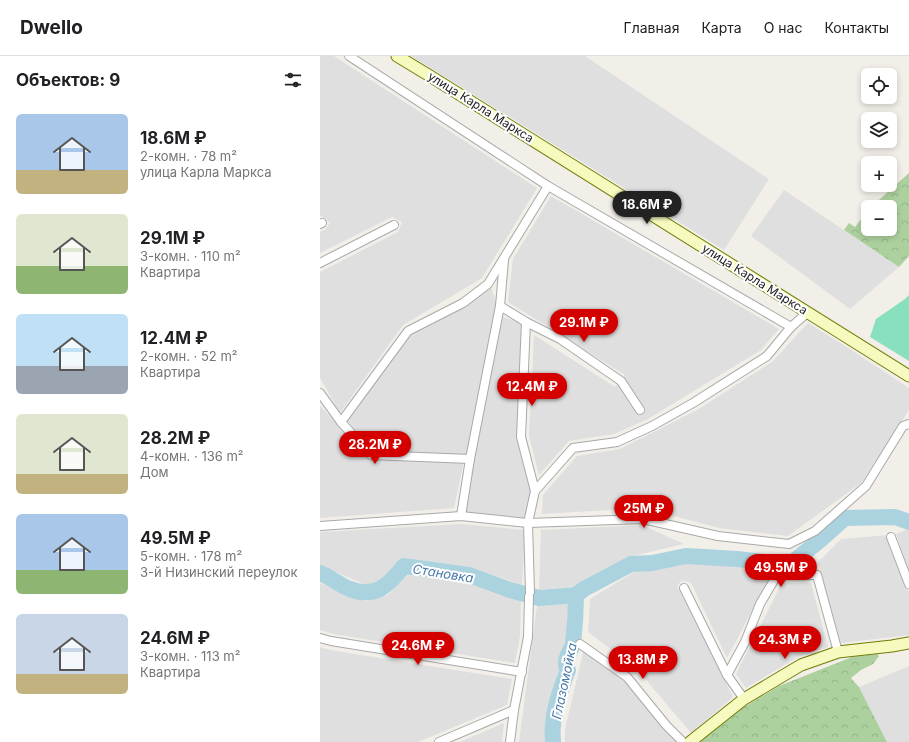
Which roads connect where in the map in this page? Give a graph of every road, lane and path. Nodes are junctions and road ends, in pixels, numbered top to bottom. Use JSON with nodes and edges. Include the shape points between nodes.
{"nodes":[{"id":1,"x":349,"y":56,"type":"edge"},
{"id":2,"x":397,"y":56,"type":"edge"},
{"id":3,"x":548,"y":186,"type":"junction"},
{"id":4,"x":394,"y":225,"type":"dead end"},
{"id":5,"x":505,"y":257,"type":"junction"},
{"id":6,"x":320,"y":262,"type":"edge"},
{"id":7,"x":500,"y":306,"type":"junction"},
{"id":8,"x":807,"y":313,"type":"junction"},
{"id":9,"x":526,"y":322,"type":"junction"},
{"id":10,"x":791,"y":326,"type":"junction"},
{"id":11,"x":909,"y":376,"type":"edge"},
{"id":12,"x":320,"y":393,"type":"edge"},
{"id":13,"x":640,"y":410,"type":"dead end"},
{"id":14,"x":341,"y":422,"type":"junction"},
{"id":15,"x":909,"y":424,"type":"edge"},
{"id":16,"x":470,"y":459,"type":"junction"},
{"id":17,"x":535,"y":491,"type":"junction"},
{"id":18,"x":461,"y":516,"type":"junction"},
{"id":19,"x":528,"y":523,"type":"junction"},
{"id":20,"x":320,"y":526,"type":"edge"},
{"id":21,"x":892,"y":537,"type":"dead end"},
{"id":22,"x":909,"y":584,"type":"edge"},
{"id":23,"x":684,"y":588,"type":"dead end"},
{"id":24,"x":320,"y":638,"type":"edge"},
{"id":25,"x":909,"y":643,"type":"edge"},
{"id":26,"x":580,"y":644,"type":"dead end"},
{"id":27,"x":838,"y":652,"type":"junction"},
{"id":28,"x":522,"y":672,"type":"junction"},
{"id":29,"x":726,"y":675,"type":"junction"},
{"id":30,"x":744,"y":698,"type":"junction"},
{"id":31,"x":514,"y":710,"type":"junction"},
{"id":32,"x":439,"y":742,"type":"edge"},
{"id":33,"x":510,"y":742,"type":"edge"},
{"id":34,"x":683,"y":742,"type":"edge"},
{"id":35,"x":690,"y":742,"type":"edge"}],
"edges":[{"from":1,"to":3,"type":"street","name":"улица Карла Маркса"},
{"from":2,"to":8,"type":"main road","name":"улица Карла Маркса"},
{"from":3,"to":5,"type":"street"},
{"from":3,"to":10,"type":"street","name":"улица Карла Маркса"},
{"from":4,"to":6,"type":"street"},
{"from":5,"to":7,"type":"street"},
{"from":5,"to":14,"type":"street","via":[[488,284],[463,303],[408,331]]},
{"from":7,"to":9,"type":"street"},
{"from":7,"to":16,"type":"street"},
{"from":8,"to":10,"type":"street"},
{"from":8,"to":11,"type":"main road","name":"улица Карла Маркса"},
{"from":9,"to":13,"type":"street","via":[[560,339],[621,381]]},
{"from":9,"to":17,"type":"street","via":[[521,437]]},
{"from":10,"to":17,"type":"street","via":[[767,356],[652,426],[617,442],[573,448]]},
{"from":12,"to":14,"type":"street"},
{"from":14,"to":16,"type":"street","via":[[371,455]]},
{"from":15,"to":19,"type":"street","via":[[904,426],[866,486],[815,531],[789,544],[718,536],[643,519]]},
{"from":16,"to":18,"type":"street"},
{"from":17,"to":19,"type":"street"},
{"from":18,"to":19,"type":"street"},
{"from":18,"to":20,"type":"street"},
{"from":19,"to":28,"type":"street","via":[[530,595],[528,636]]},
{"from":21,"to":22,"type":"street"},
{"from":23,"to":29,"type":"street"},
{"from":24,"to":28,"type":"street"},
{"from":25,"to":27,"type":"main road"},
{"from":26,"to":34,"type":"street","via":[[627,677]]},
{"from":27,"to":29,"type":"street","via":[[817,575],[777,575]]},
{"from":27,"to":30,"type":"main road","via":[[801,665]]},
{"from":28,"to":31,"type":"street"},
{"from":29,"to":30,"type":"street"},
{"from":30,"to":35,"type":"main road"},
{"from":31,"to":32,"type":"street"},
{"from":31,"to":33,"type":"street"}]}
